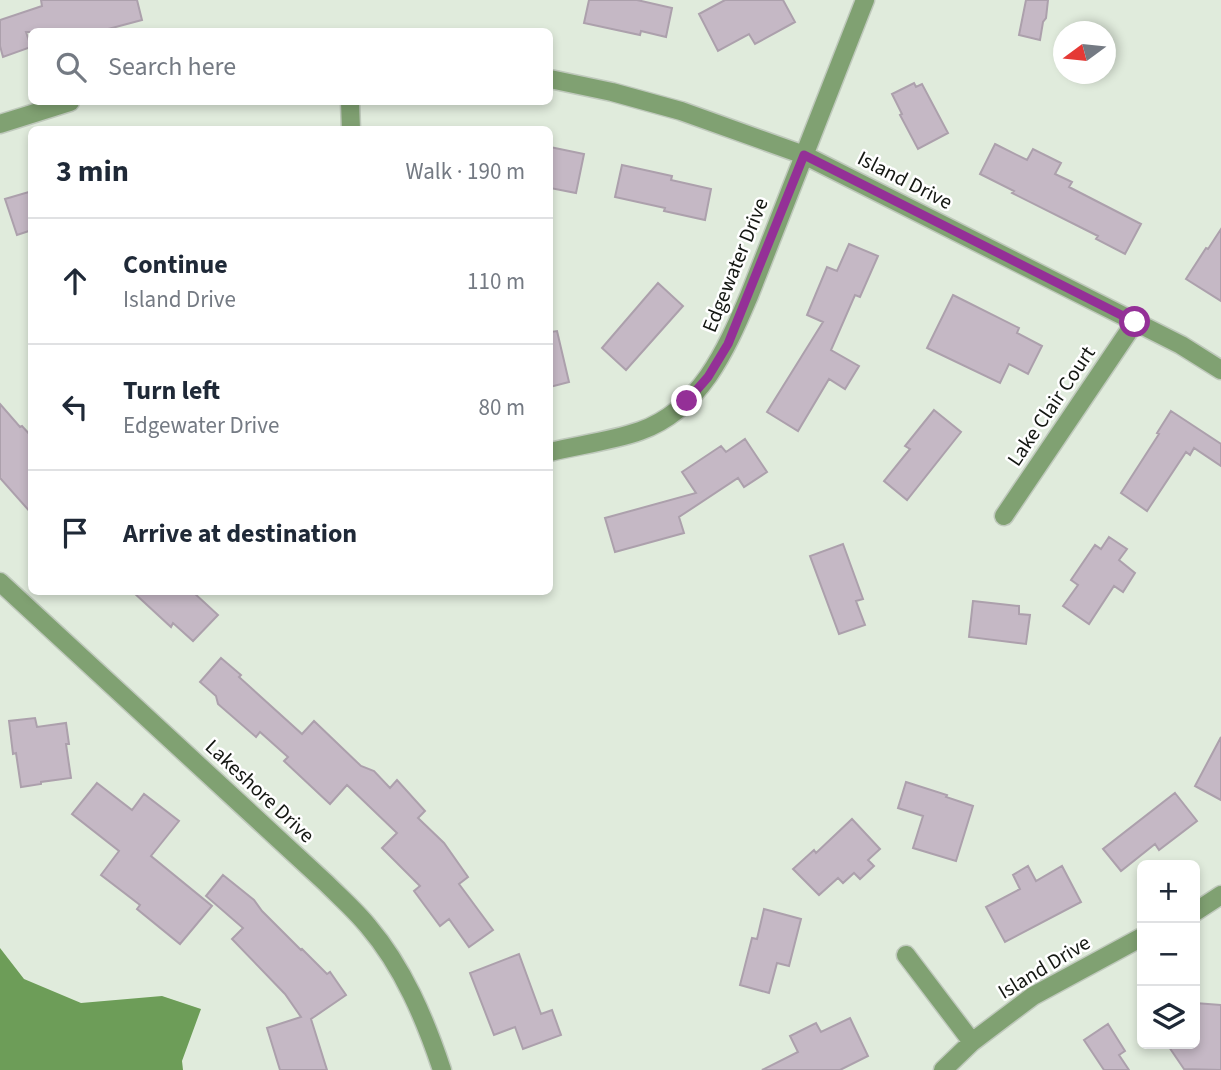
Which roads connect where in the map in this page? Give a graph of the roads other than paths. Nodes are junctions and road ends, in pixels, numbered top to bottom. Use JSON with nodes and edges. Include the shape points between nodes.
{"nodes":[{"id":1,"x":865,"y":0,"type":"edge"},
{"id":2,"x":553,"y":80,"type":"edge"},
{"id":3,"x":60,"y":105,"type":"edge"},
{"id":4,"x":350,"y":105,"type":"edge"},
{"id":5,"x":0,"y":124,"type":"edge"},
{"id":6,"x":351,"y":126,"type":"edge"},
{"id":7,"x":804,"y":155,"type":"junction"},
{"id":8,"x":1135,"y":322,"type":"junction"},
{"id":9,"x":1221,"y":370,"type":"edge"},
{"id":10,"x":553,"y":451,"type":"edge"},
{"id":11,"x":1004,"y":516,"type":"dead end"},
{"id":12,"x":0,"y":582,"type":"edge"},
{"id":13,"x":1221,"y":895,"type":"edge"},
{"id":14,"x":1200,"y":909,"type":"edge"},
{"id":15,"x":1137,"y":940,"type":"edge"},
{"id":16,"x":906,"y":955,"type":"dead end"},
{"id":17,"x":972,"y":1042,"type":"junction"},
{"id":18,"x":442,"y":1070,"type":"edge"},
{"id":19,"x":943,"y":1070,"type":"edge"}],
"edges":[{"from":1,"to":7,"type":"street","name":"Edgewater Drive"},
{"from":2,"to":7,"type":"street","name":"Island Drive","via":[[681,111]]},
{"from":3,"to":5,"type":"street"},
{"from":4,"to":6,"type":"street"},
{"from":7,"to":8,"type":"street","name":"Island Drive"},
{"from":7,"to":10,"type":"street","name":"Edgewater Drive","via":[[728,344],[708,377],[687,401],[642,430]]},
{"from":8,"to":9,"type":"street","name":"Island Drive"},
{"from":8,"to":11,"type":"street","name":"Lake Clair Court"},
{"from":12,"to":18,"type":"street","name":"Lakeshore Drive","via":[[369,926],[413,997]]},
{"from":13,"to":14,"type":"street"},
{"from":15,"to":17,"type":"street","name":"Island Drive","via":[[1032,996]]},
{"from":16,"to":17,"type":"street"},
{"from":17,"to":19,"type":"street","name":"Island Drive"}]}
